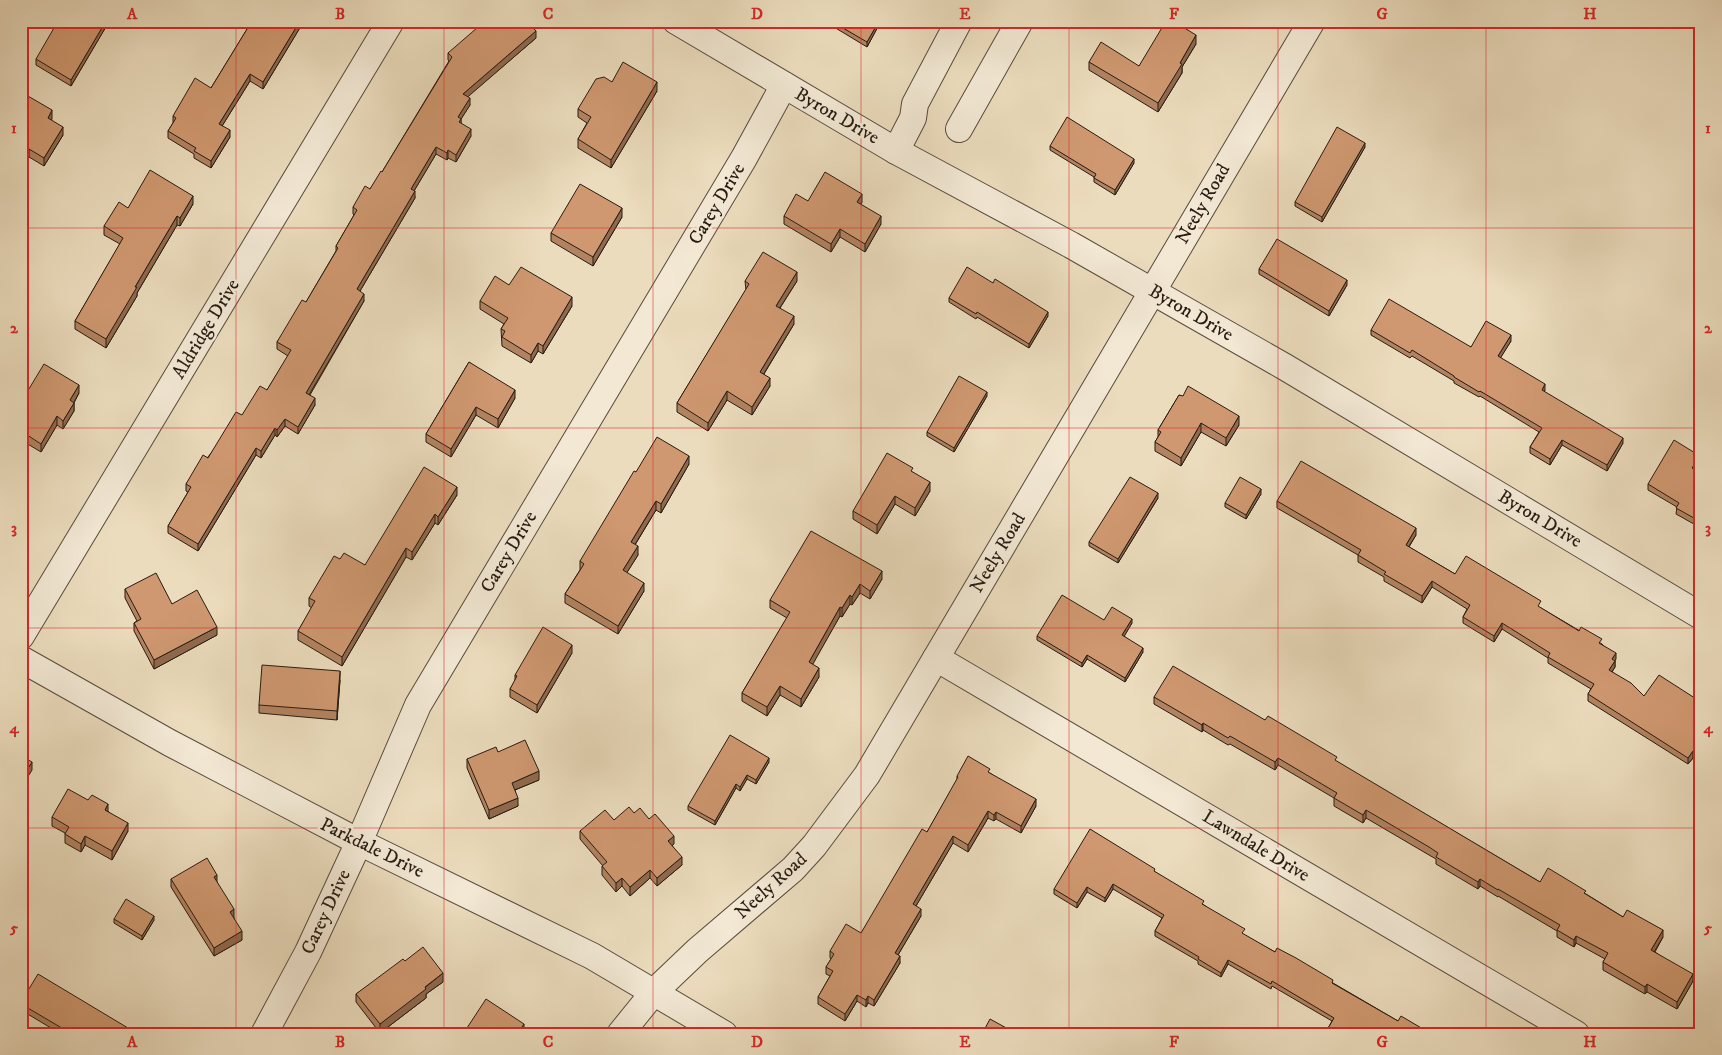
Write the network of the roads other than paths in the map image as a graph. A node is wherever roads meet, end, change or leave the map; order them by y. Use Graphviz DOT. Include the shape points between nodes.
graph roads {
  1 [pos="391,21"];
  2 [pos="676,21"];
  3 [pos="959,21"];
  4 [pos="1020,21"];
  5 [pos="1312,21"];
  6 [pos="784,85"];
  7 [pos="959,129"];
  8 [pos="896,151"];
  9 [pos="1152,291"];
  10 [pos="1701,616"];
  11 [pos="21,636"];
  12 [pos="936,658"];
  13 [pos="21,659"];
  14 [pos="359,842"];
  15 [pos="654,992"];
  16 [pos="264,1034"];
  17 [pos="620,1034"];
  18 [pos="724,1034"];
  19 [pos="1576,1034"];
  1 -- 11 [label="street, Aldridge Drive"];
  2 -- 6 [label="street, Byron Drive"];
  3 -- 8 [label="street" via="915,104 913,118"];
  4 -- 7 [label="street"];
  5 -- 9 [label="street, Neely Road"];
  6 -- 8 [label="street, Byron Drive"];
  6 -- 14 [label="street, Carey Drive" via="744,158 418,705"];
  8 -- 9 [label="street, Byron Drive"];
  9 -- 10 [label="street, Byron Drive"];
  9 -- 12 [label="street, Neely Road"];
  12 -- 15 [label="street, Neely Road" via="867,775 814,846 794,869"];
  12 -- 19 [label="street, Lawndale Drive"];
  13 -- 14 [label="street, Parkdale Drive" via="170,743"];
  14 -- 15 [label="street, Parkdale Drive" via="559,939"];
  14 -- 16 [label="street, Carey Drive" via="308,952"];
  15 -- 17 [label="street, Neely Road"];
  15 -- 18 [label="street, Parkdale Drive"];
}
